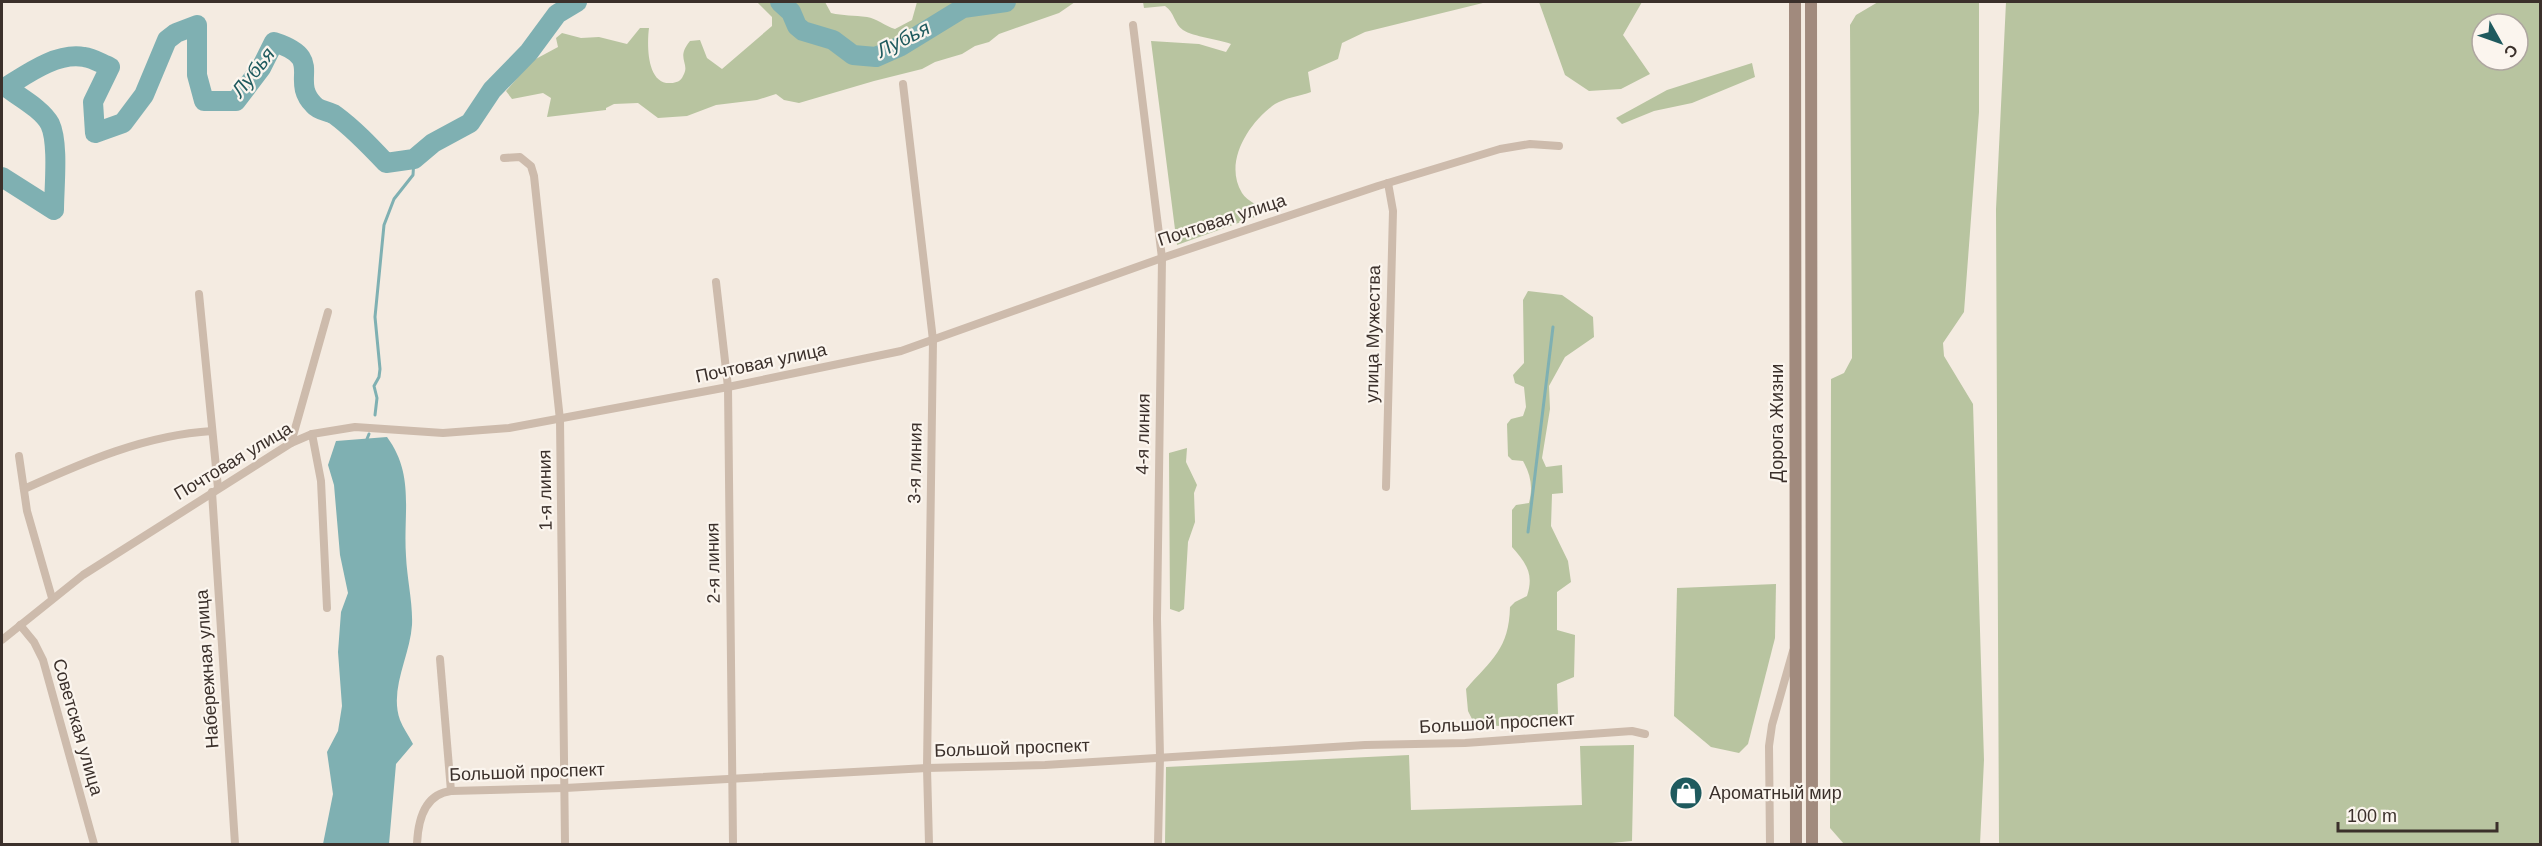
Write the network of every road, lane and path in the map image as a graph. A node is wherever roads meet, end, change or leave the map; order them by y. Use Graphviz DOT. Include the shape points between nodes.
graph roads {
  1 [pos="1795,2"];
  2 [pos="1811,2"];
  3 [pos="1133,25"];
  4 [pos="903,84"];
  5 [pos="1559,146"];
  6 [pos="504,158"];
  7 [pos="1388,183"];
  8 [pos="1162,258"];
  9 [pos="716,282"];
  10 [pos="199,294"];
  11 [pos="328,312"];
  12 [pos="933,340"];
  13 [pos="728,387"];
  14 [pos="560,420"];
  15 [pos="212,431"];
  16 [pos="312,434"];
  17 [pos="291,443"];
  18 [pos="19,456"];
  19 [pos="1386,487"];
  20 [pos="24,489"];
  21 [pos="215,490"];
  22 [pos="52,598"];
  23 [pos="327,609"];
  24 [pos="20,625"];
  25 [pos="2,640"];
  26 [pos="1795,642"];
  27 [pos="440,659"];
  28 [pos="1645,734"];
  29 [pos="1160,757"];
  30 [pos="927,768"];
  31 [pos="731,780"];
  32 [pos="565,788"];
  33 [pos="451,791"];
  34 [pos="94,844"];
  35 [pos="235,844"];
  36 [pos="417,844"];
  37 [pos="565,844"];
  38 [pos="733,844"];
  39 [pos="929,844"];
  40 [pos="1158,844"];
  41 [pos="1770,844"];
  42 [pos="1796,844"];
  43 [pos="1812,844"];
  1 -- 26 [label="main road, Дорога Жизни"];
  2 -- 43 [label="main road, Дорога Жизни"];
  3 -- 8 [label="street, 4-я линия"];
  4 -- 12 [label="street, 3-я линия"];
  5 -- 7 [label="street, Почтовая улица" via="1530,144 1500,149"];
  6 -- 14 [label="street, 1-я линия" via="520,157 531,166 534,176"];
  7 -- 8 [label="street, Почтовая улица"];
  7 -- 19 [label="street, улица Мужества" via="1393,211"];
  8 -- 12 [label="street, Почтовая улица"];
  8 -- 29 [label="street, 4-я линия" via="1157,619"];
  9 -- 13 [label="street, 2-я линия"];
  10 -- 15 [label="street, Набережная улица"];
  11 -- 17 [label="street"];
  12 -- 13 [label="street, Почтовая улица" via="901,351"];
  12 -- 30 [label="street, 3-я линия"];
  13 -- 14 [label="street, Почтовая улица"];
  13 -- 31 [label="street, 2-я линия"];
  14 -- 16 [label="street, Почтовая улица" via="476,432 355,427"];
  14 -- 32 [label="street, 1-я линия"];
  15 -- 20 [label="street" via="151,440 70,468"];
  15 -- 21 [label="street, Набережная улица"];
  16 -- 17 [label="street, Почтовая улица"];
  16 -- 23 [label="street" via="321,481"];
  17 -- 21 [label="street, Почтовая улица"];
  18 -- 20 [label="street"];
  20 -- 22 [label="street"];
  21 -- 22 [label="street, Почтовая улица"];
  21 -- 35 [label="street, Набережная улица"];
  22 -- 24 [label="street, Почтовая улица"];
  24 -- 25 [label="street, Почтовая улица"];
  24 -- 34 [label="street, Советская улица" via="43,660"];
  26 -- 41 [label="street" via="1769,746"];
  26 -- 42 [label="main road, Дорога Жизни"];
  27 -- 33 [label="street"];
  28 -- 29 [label="street, Большой проспект" via="1632,731"];
  29 -- 30 [label="street, Большой проспект"];
  29 -- 40 [label="street, 4-я линия"];
  30 -- 31 [label="street, Большой проспект"];
  30 -- 39 [label="street, 3-я линия"];
  31 -- 32 [label="street, Большой проспект"];
  31 -- 38 [label="street, 2-я линия"];
  32 -- 33 [label="street, Большой проспект"];
  32 -- 37 [label="street, 1-я линия"];
  33 -- 36 [label="street, Большой проспект" via="440,792 427,803"];
}
